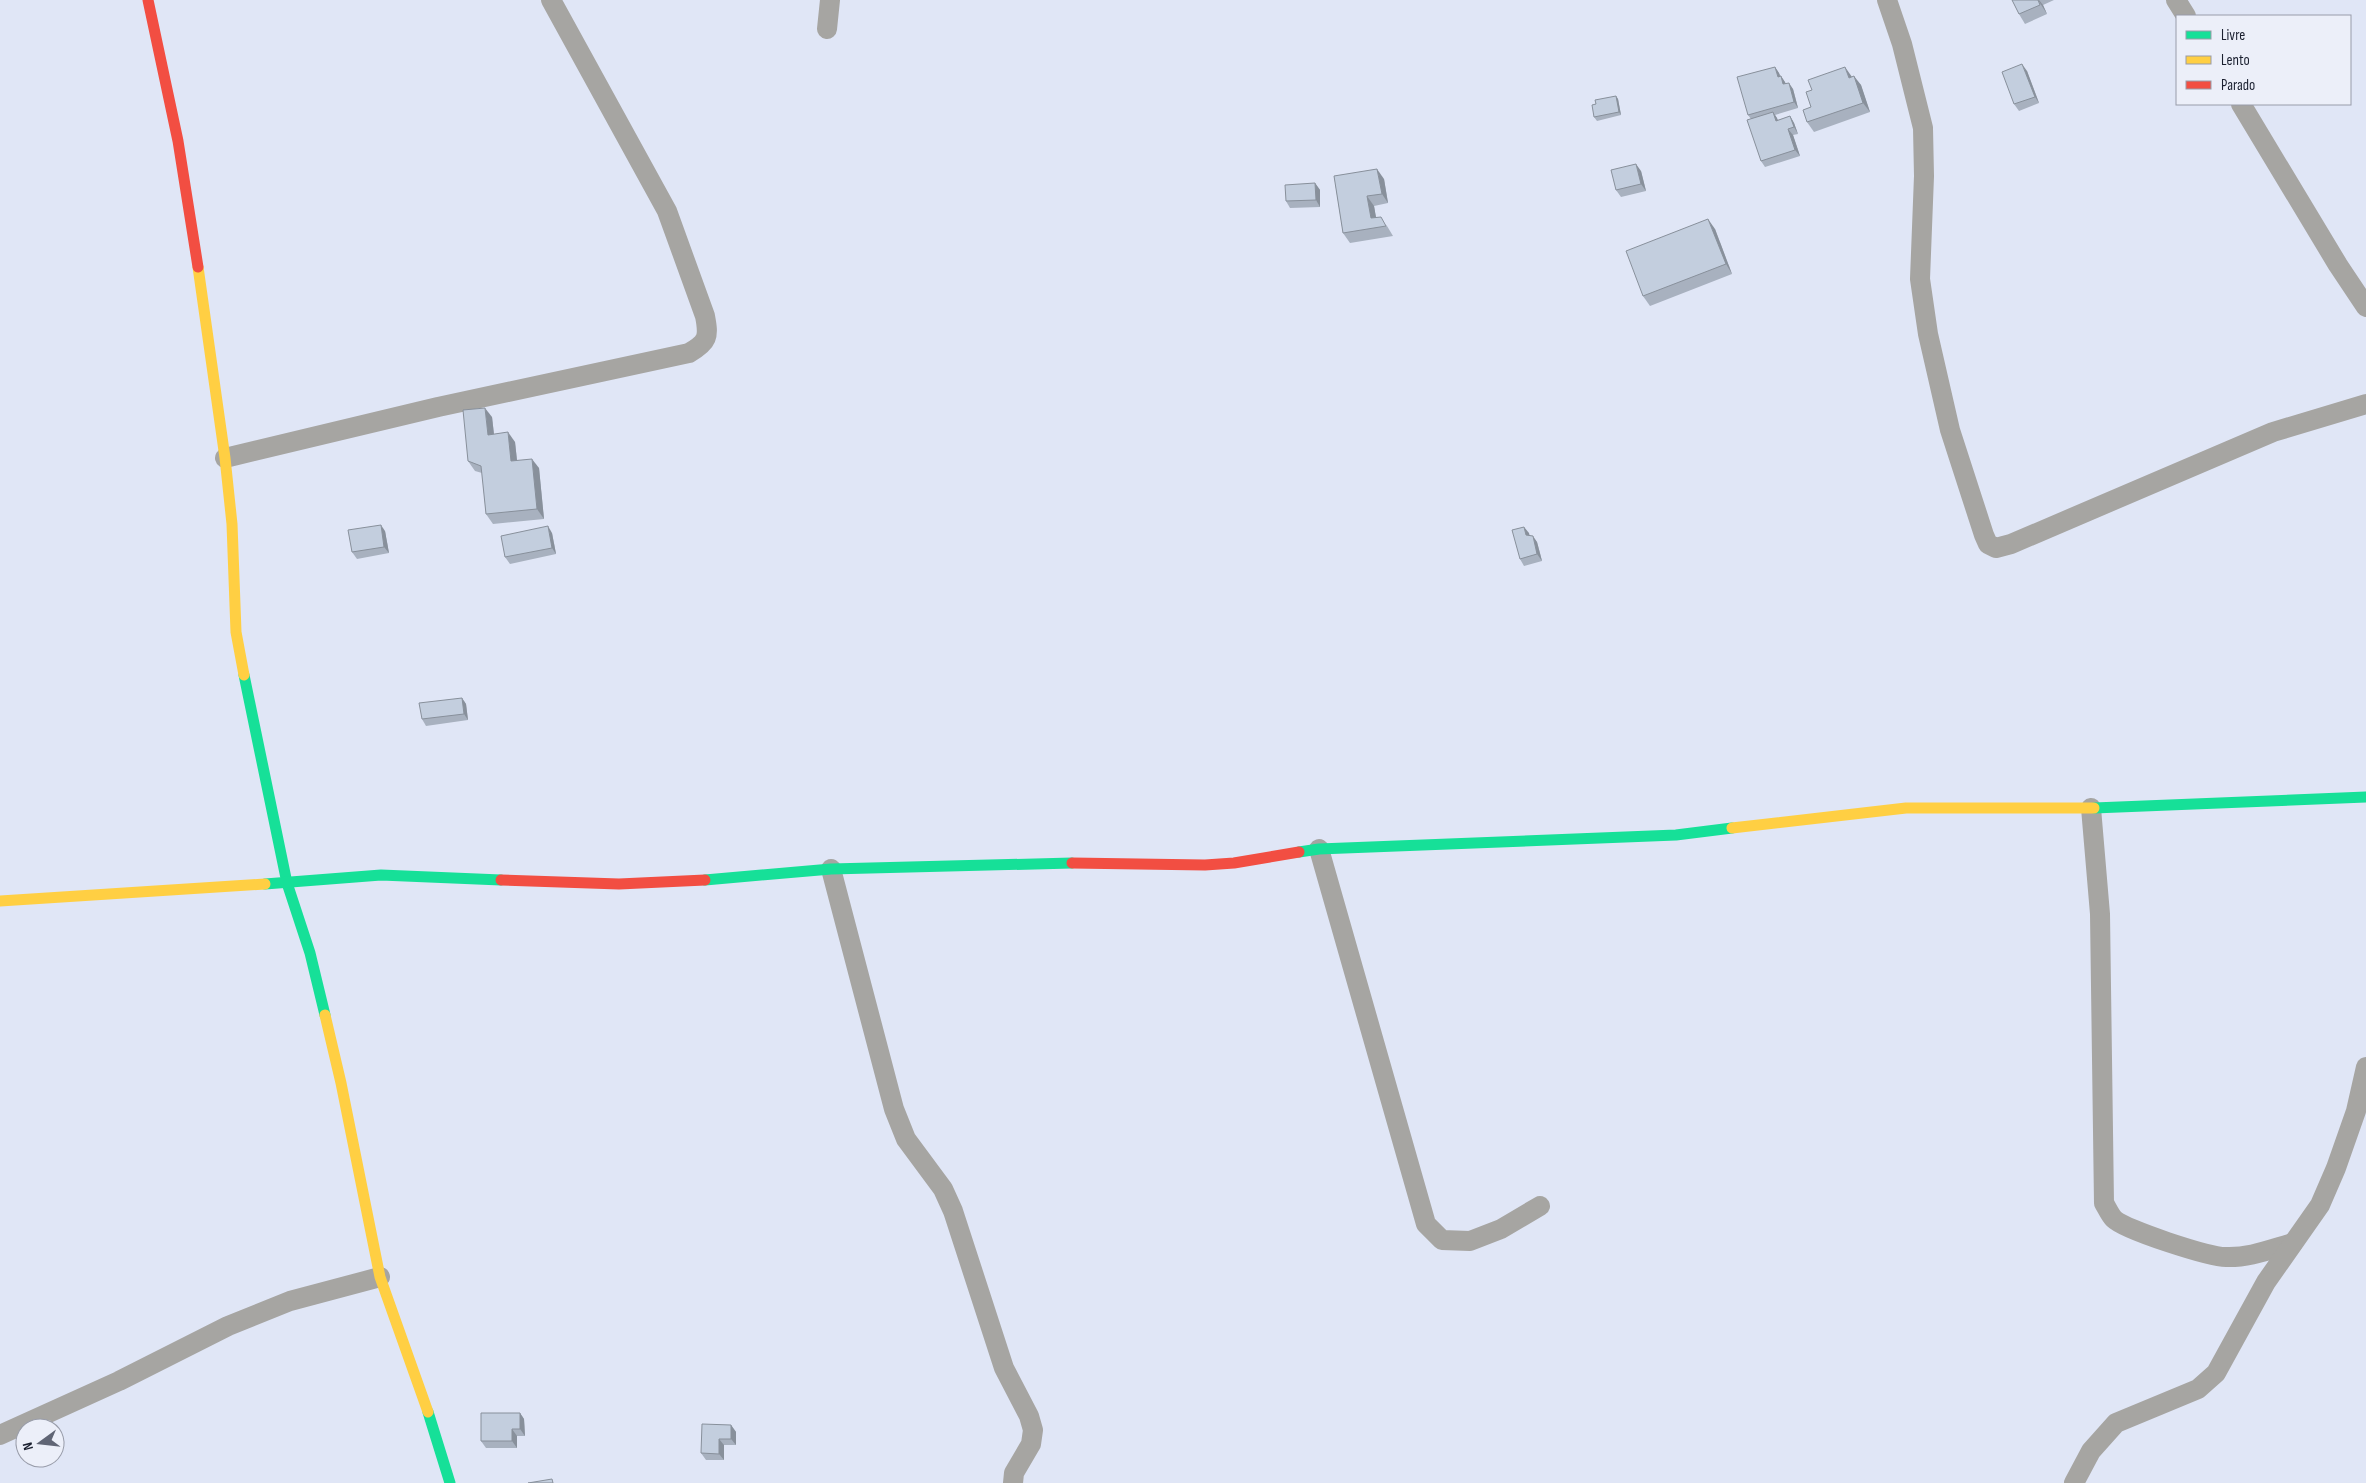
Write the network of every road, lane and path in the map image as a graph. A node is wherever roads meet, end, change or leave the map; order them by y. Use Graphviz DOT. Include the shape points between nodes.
graph roads {
  1 [pos="148,0"];
  2 [pos="551,0"];
  3 [pos="830,0"];
  4 [pos="1887,0"];
  5 [pos="2176,0"];
  6 [pos="2185,15"];
  7 [pos="827,30"];
  8 [pos="2242,105"];
  9 [pos="2366,307"];
  10 [pos="2366,404"];
  11 [pos="225,458"];
  12 [pos="2366,797"];
  13 [pos="2091,808"];
  14 [pos="1319,849"];
  15 [pos="831,870"];
  16 [pos="287,883"];
  17 [pos="0,900"];
  18 [pos="2366,1067"];
  19 [pos="1540,1206"];
  20 [pos="2293,1243"];
  21 [pos="380,1277"];
  22 [pos="0,1435"];
  23 [pos="450,1483"];
  24 [pos="1013,1483"];
  25 [pos="2074,1483"];
  1 -- 11 [label="street" via="190,207"];
  2 -- 11 [label="street" via="667,211 705,316 708,334 702,345 689,352"];
  3 -- 7 [label="street"];
  4 -- 10 [label="street" via="1902,44 1923,128 1920,279 1928,334 1950,430 1988,544 1996,548 2011,544 2273,432"];
  5 -- 6 [label="street"];
  8 -- 9 [label="street"];
  11 -- 16 [label="street" via="232,524 236,632"];
  12 -- 13 [label="street"];
  13 -- 14 [label="street" via="1906,808 1676,835"];
  13 -- 20 [label="street" via="2100,914 2104,1203 2114,1219 2130,1229 2225,1257 2253,1254"];
  14 -- 15 [label="street" via="1205,865 1069,863"];
  14 -- 19 [label="street" via="1426,1224 1442,1240 1470,1241 1501,1229"];
  15 -- 16 [label="street" via="619,884 381,875"];
  15 -- 24 [label="street" via="894,1109 906,1139 943,1189 953,1211 1004,1368 1029,1416 1033,1430 1031,1444 1014,1473"];
  16 -- 17 [label="street"];
  16 -- 21 [label="street" via="310,953 341,1083"];
  18 -- 20 [label="street" via="2356,1110 2336,1168 2320,1205"];
  20 -- 25 [label="street" via="2266,1282 2216,1373 2198,1389 2116,1423 2091,1452"];
  21 -- 22 [label="street" via="290,1301 236,1322 119,1381"];
  21 -- 23 [label="street" via="429,1413"];
}
